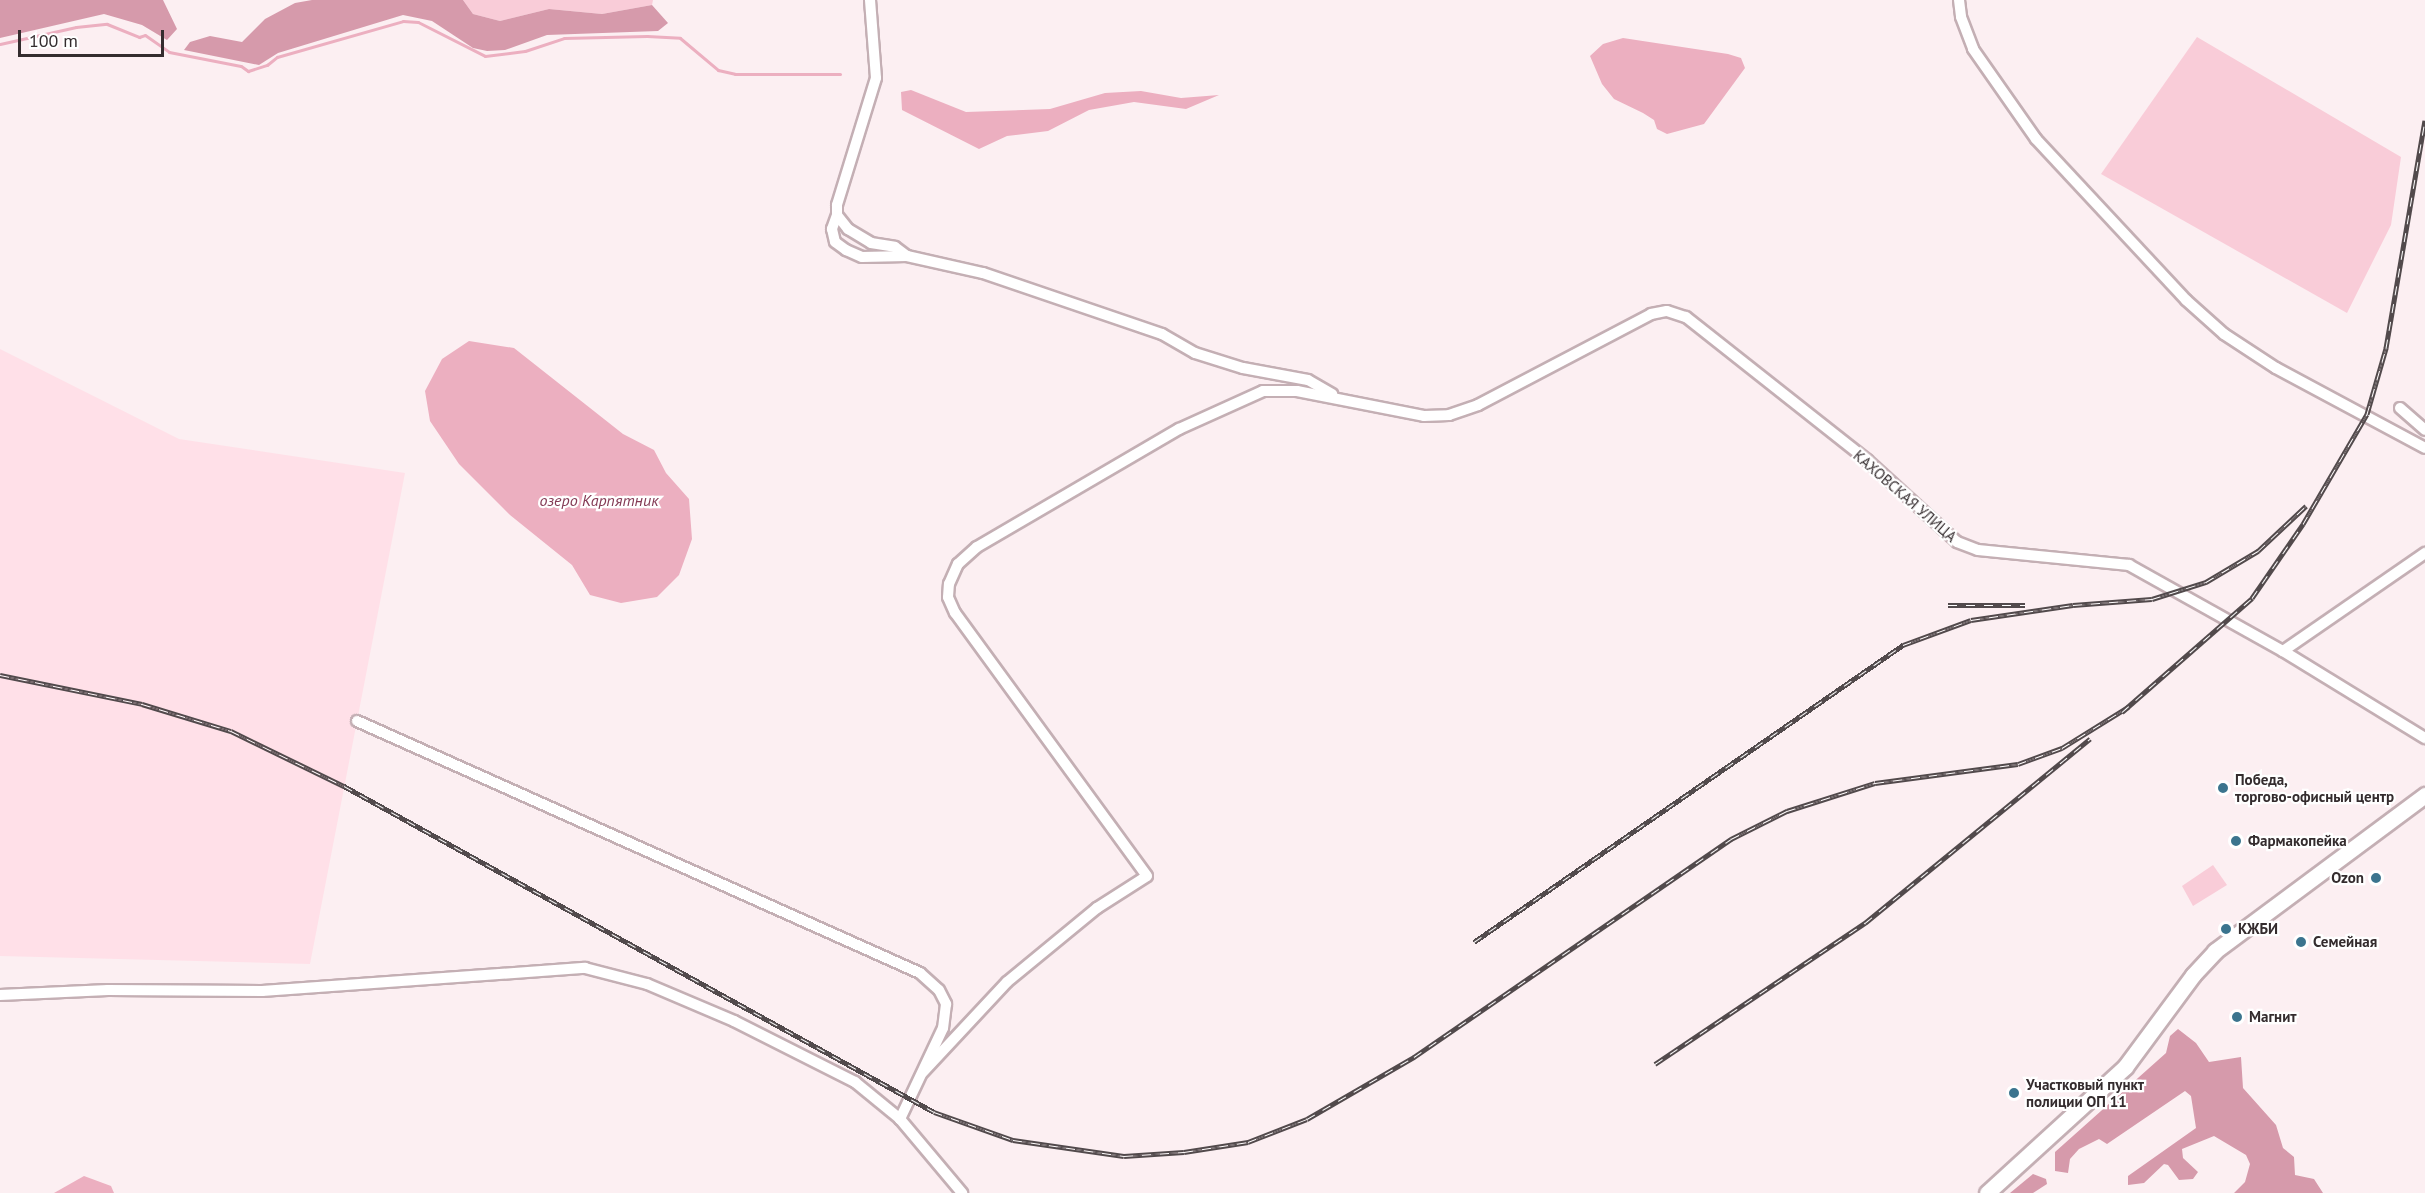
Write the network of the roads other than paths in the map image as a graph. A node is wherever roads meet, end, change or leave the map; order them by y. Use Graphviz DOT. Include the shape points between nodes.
graph roads {
  1 [pos="870,0"];
  2 [pos="1959,0"];
  3 [pos="837,216"];
  4 [pos="907,256"];
  5 [pos="1339,398"];
  6 [pos="2400,408"];
  7 [pos="2425,430"];
  8 [pos="2425,448"];
  9 [pos="2425,553"];
  10 [pos="2283,651"];
  11 [pos="357,721"];
  12 [pos="2425,738"];
  13 [pos="2425,795"];
  14 [pos="0,995"];
  15 [pos="923,1072"];
  16 [pos="900,1119"];
  17 [pos="962,1193"];
  18 [pos="1987,1193"];
  1 -- 3 [label="street" via="876,78"];
  2 -- 8 [label="street" via="1973,49 2036,139 2186,300 2224,334 2276,368"];
  3 -- 4 [label="street" via="848,229 871,243 895,246"];
  3 -- 4 [label="street" via="832,229 835,242 846,250 862,257"];
  4 -- 5 [label="street" via="983,273 1162,334 1195,353 1243,368 1308,380"];
  5 -- 10 [label="street, КАХОВСКАЯ УЛИЦА" via="1424,416 1449,415 1478,405 1652,314 1667,312 1686,317 1867,460 1957,542 1978,550 2129,565"];
  5 -- 15 [label="street, КАХОВСКАЯ УЛИЦА" via="1297,391 1263,391 1231,402 977,547 958,564 948,597 955,613 1147,876 1097,909 1007,982"];
  6 -- 7 [label="street"];
  9 -- 10 [label="street"];
  10 -- 12 [label="street, КАХОВСКАЯ УЛИЦА"];
  11 -- 15 [label="street" via="920,973 939,990 946,1004 943,1028"];
  13 -- 18 [label="main road" via="2216,951 2125,1067"];
  14 -- 16 [label="street" via="108,990 262,991 585,968 647,984 734,1021 855,1082"];
  15 -- 16 [label="street"];
  16 -- 17 [label="street"];
}
